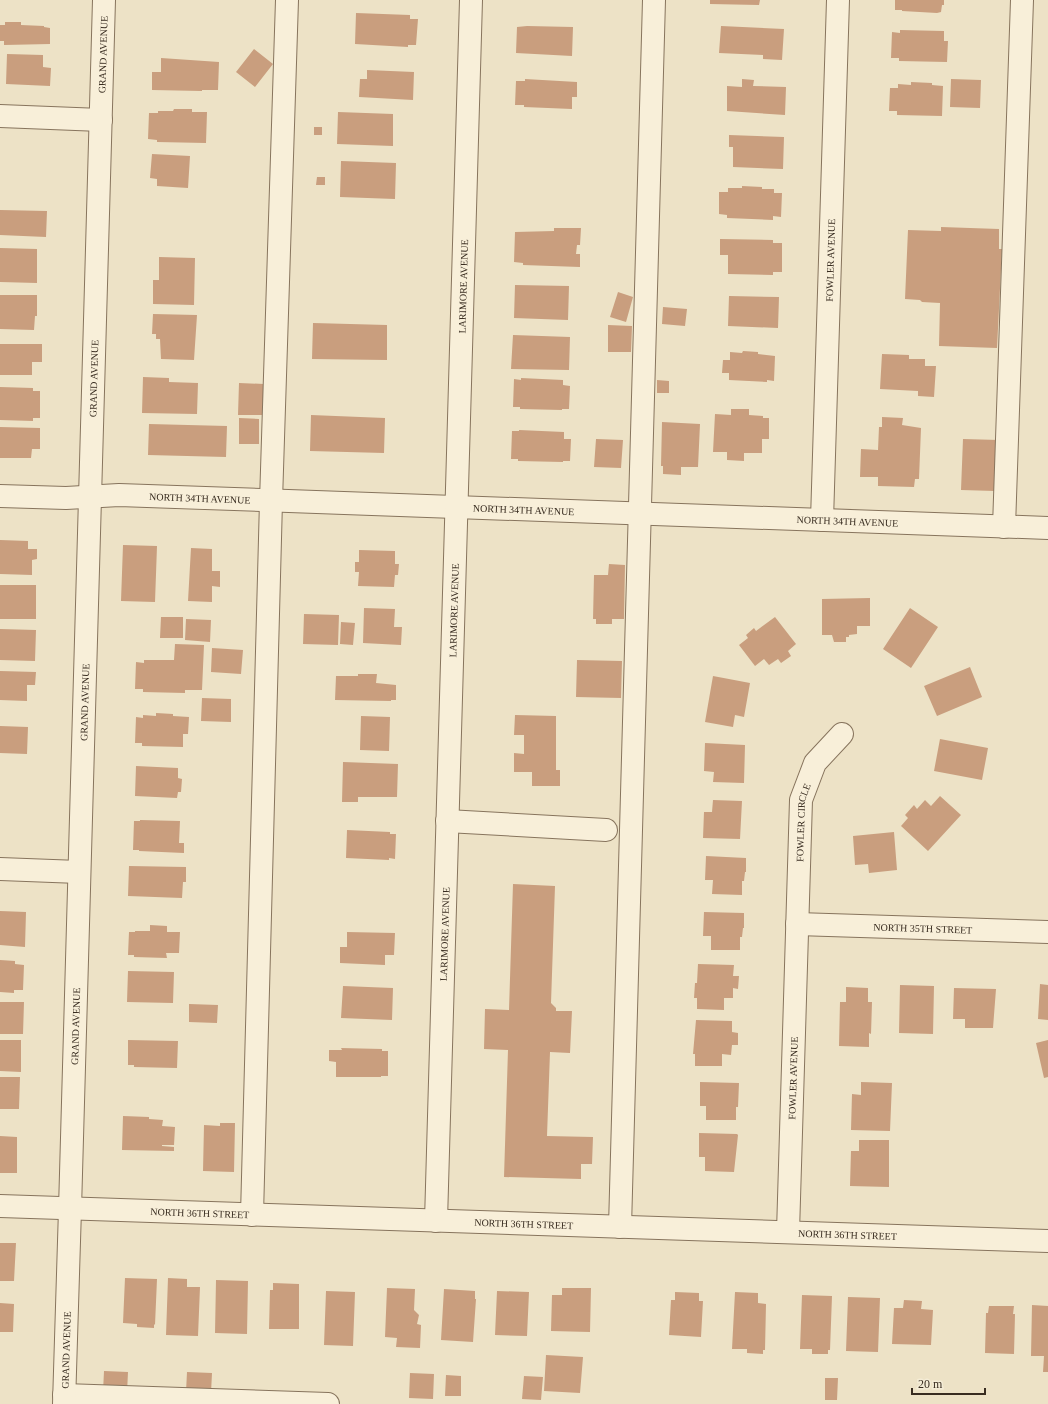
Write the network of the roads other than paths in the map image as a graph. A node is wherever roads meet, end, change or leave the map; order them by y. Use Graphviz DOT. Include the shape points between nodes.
graph roads {
  1 [pos="104,0"];
  2 [pos="286,0"];
  3 [pos="471,0"];
  4 [pos="654,0"];
  5 [pos="838,0"];
  6 [pos="1022,0"];
  7 [pos="0,116"];
  8 [pos="101,120"];
  9 [pos="0,496"];
  10 [pos="90,497"];
  11 [pos="271,501"];
  12 [pos="456,507"];
  13 [pos="640,514"];
  14 [pos="822,520"];
  15 [pos="1004,527"];
  16 [pos="1048,528"];
  17 [pos="842,734"];
  18 [pos="448,821"];
  19 [pos="606,830"];
  20 [pos="0,869"];
  21 [pos="79,872"];
  22 [pos="797,924"];
  23 [pos="1048,932"];
  24 [pos="0,1206"];
  25 [pos="70,1209"];
  26 [pos="252,1215"];
  27 [pos="436,1221"];
  28 [pos="620,1227"];
  29 [pos="788,1232"];
  30 [pos="1048,1241"];
  31 [pos="64,1399"];
  32 [pos="328,1404"];
  1 -- 8 [label="street, GRAND AVENUE"];
  2 -- 11 [label="street"];
  3 -- 12 [label="street, LARIMORE AVENUE"];
  4 -- 13 [label="street"];
  5 -- 14 [label="street, FOWLER AVENUE"];
  6 -- 15 [label="street"];
  7 -- 8 [label="street"];
  8 -- 10 [label="street, GRAND AVENUE"];
  9 -- 10 [label="street, NORTH 34TH AVENUE"];
  10 -- 11 [label="street, NORTH 34TH AVENUE" via="119,495"];
  10 -- 21 [label="street, GRAND AVENUE"];
  11 -- 12 [label="street, NORTH 34TH AVENUE"];
  11 -- 26 [label="street"];
  12 -- 13 [label="street, NORTH 34TH AVENUE"];
  12 -- 18 [label="street, LARIMORE AVENUE"];
  13 -- 14 [label="street, NORTH 34TH AVENUE"];
  13 -- 28 [label="street"];
  14 -- 15 [label="street, NORTH 34TH AVENUE"];
  15 -- 16 [label="street, NORTH 34TH AVENUE"];
  17 -- 22 [label="street, FOWLER CIRCLE" via="815,763 801,800"];
  18 -- 19 [label="street"];
  18 -- 27 [label="street, LARIMORE AVENUE"];
  20 -- 21 [label="street"];
  21 -- 25 [label="street, GRAND AVENUE"];
  22 -- 23 [label="street, NORTH 35TH STREET"];
  22 -- 29 [label="street, FOWLER AVENUE"];
  24 -- 25 [label="street, NORTH 36TH STREET"];
  25 -- 26 [label="street, NORTH 36TH STREET"];
  25 -- 31 [label="street, GRAND AVENUE"];
  26 -- 27 [label="street, NORTH 36TH STREET"];
  27 -- 28 [label="street, NORTH 36TH STREET"];
  28 -- 29 [label="street, NORTH 36TH STREET"];
  29 -- 30 [label="street, NORTH 36TH STREET"];
  31 -- 32 [label="street"];
}
